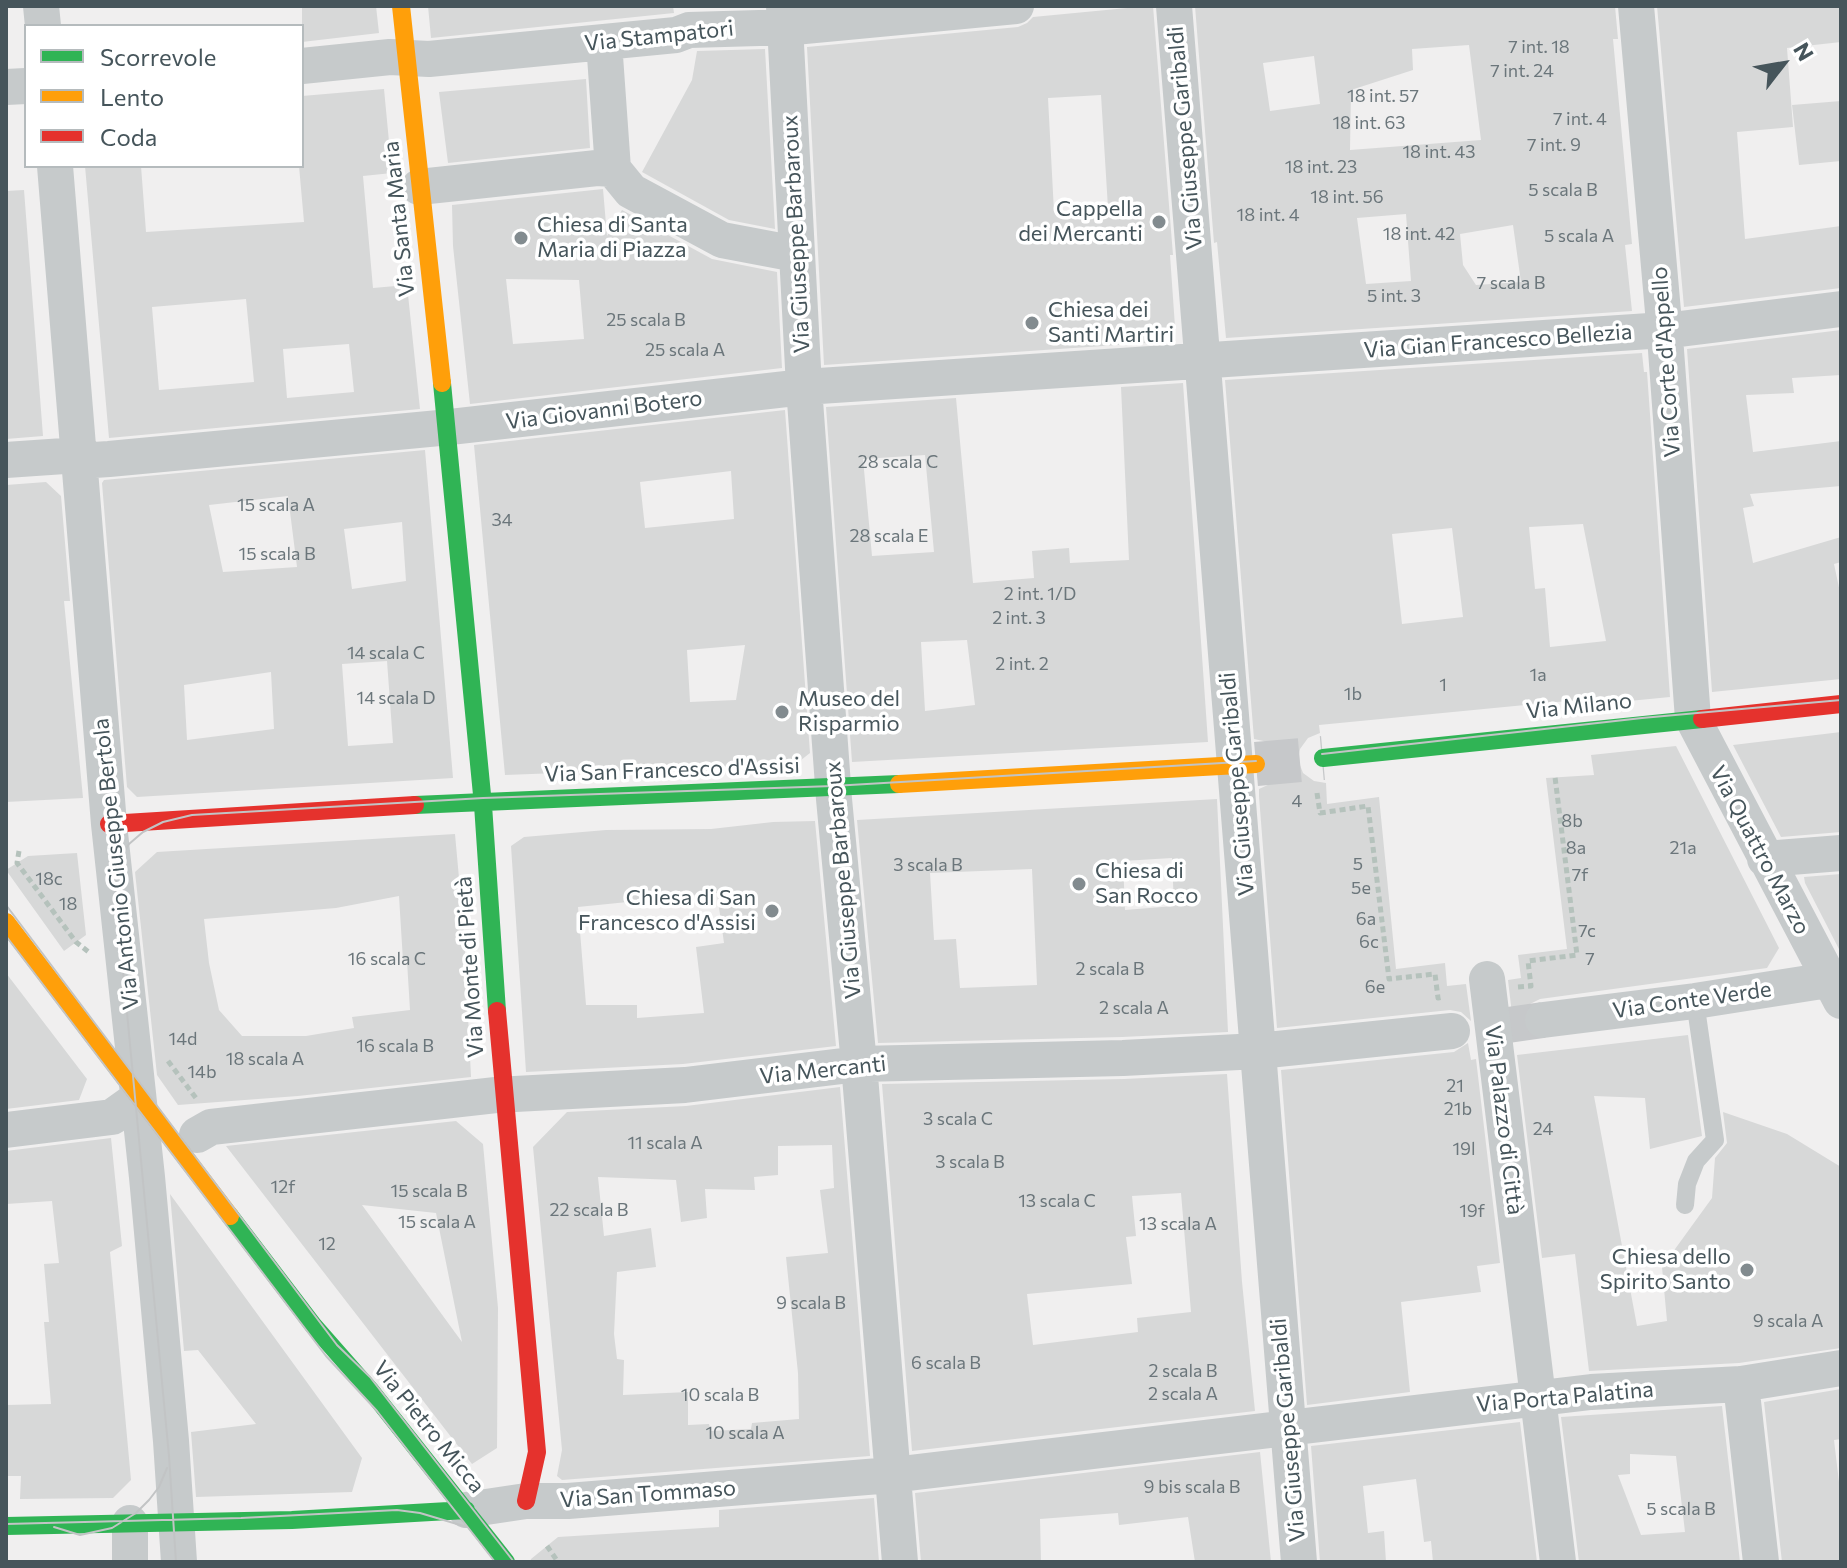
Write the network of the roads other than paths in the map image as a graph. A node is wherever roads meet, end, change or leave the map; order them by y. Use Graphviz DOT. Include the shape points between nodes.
graph roads {
  1 [pos="401,6"];
  2 [pos="1016,6"];
  3 [pos="1174,6"];
  4 [pos="1636,6"];
  5 [pos="785,16"];
  6 [pos="604,42"];
  7 [pos="408,59"];
  8 [pos="304,66"];
  9 [pos="55,168"];
  10 [pos="613,169"];
  11 [pos="419,187"];
  12 [pos="796,254"];
  13 [pos="1841,309"];
  14 [pos="1664,330"];
  15 [pos="1202,361"];
  16 [pos="804,387"];
  17 [pos="445,428"];
  18 [pos="79,455"];
  19 [pos="6,460"];
  20 [pos="1841,704"];
  21 [pos="1693,719"];
  22 [pos="1323,758"];
  23 [pos="1246,766"];
  24 [pos="834,788"];
  25 [pos="483,801"];
  26 [pos="109,824"];
  27 [pos="1841,853"];
  28 [pos="1765,859"];
  29 [pos="6,922"];
  30 [pos="1487,979"];
  31 [pos="1837,986"];
  32 [pos="1695,1001"];
  33 [pos="1486,1021"];
  34 [pos="1258,1051"];
  35 [pos="859,1064"];
  36 [pos="138,1094"];
  37 [pos="503,1095"];
  38 [pos="6,1130"];
  39 [pos="202,1130"];
  40 [pos="1685,1205"];
  41 [pos="296,1274"];
  42 [pos="313,1325"];
  43 [pos="1841,1368"];
  44 [pos="1741,1384"];
  45 [pos="1538,1398"];
  46 [pos="1288,1428"];
  47 [pos="892,1475"];
  48 [pos="526,1501"];
  49 [pos="466,1510"];
  50 [pos="176,1522"];
  51 [pos="130,1523"];
  52 [pos="6,1526"];
  53 [pos="130,1562"];
  54 [pos="179,1562"];
  55 [pos="506,1562"];
  56 [pos="900,1562"];
  57 [pos="1299,1562"];
  58 [pos="1558,1562"];
  59 [pos="1761,1562"];
  1 -- 7 [label="street, Via Santa Maria"];
  2 -- 5 [label="street, Via Stampatori"];
  3 -- 15 [label="street, Via Giuseppe Garibaldi"];
  4 -- 14 [label="street, Via Corte d'Appello"];
  5 -- 6 [label="street, Via Stampatori"];
  5 -- 12 [label="street, Via Giuseppe Barbaroux"];
  6 -- 7 [label="street, Via Stampatori"];
  6 -- 10 [label="street"];
  7 -- 8 [label="street, Via Stampatori"];
  7 -- 11 [label="street, Via Santa Maria"];
  9 -- 18 [label="street, Via Antonio Giuseppe Bertola"];
  10 -- 11 [label="street"];
  10 -- 12 [label="street" via="631,191 722,240"];
  11 -- 17 [label="street, Via Santa Maria"];
  12 -- 16 [label="street, Via Giuseppe Barbaroux"];
  13 -- 14 [label="street, Via Gian Francesco Bellezia"];
  14 -- 15 [label="street, Via Gian Francesco Bellezia"];
  14 -- 21 [label="street, Via Corte d'Appello"];
  15 -- 16 [label="street, Via Giovanni Botero"];
  15 -- 23 [label="street, Via Giuseppe Garibaldi"];
  16 -- 17 [label="street, Via Giovanni Botero"];
  16 -- 24 [label="street, Via Giuseppe Barbaroux"];
  17 -- 18 [label="street, Via Giovanni Botero" via="109,459"];
  17 -- 25 [label="street, Via Monte di Pietà"];
  18 -- 19 [label="street, Via Giovanni Botero"];
  18 -- 26 [label="street, Via Antonio Giuseppe Bertola"];
  20 -- 21 [label="street, Via Milano"];
  21 -- 22 [label="street, Via Milano"];
  21 -- 28 [label="street, Via Quattro Marzo"];
  23 -- 24 [label="street, Via San Francesco d'Assisi"];
  23 -- 34 [label="street, Via Giuseppe Garibaldi"];
  24 -- 25 [label="street, Via San Francesco d'Assisi"];
  24 -- 35 [label="street, Via Giuseppe Barbaroux"];
  25 -- 26 [label="street, Via San Francesco d'Assisi"];
  25 -- 37 [label="street, Via Monte di Pietà"];
  26 -- 36 [label="street, Via Antonio Giuseppe Bertola"];
  27 -- 28 [label="street"];
  28 -- 31 [label="street, Via Quattro Marzo"];
  29 -- 36 [label="street, Via Pietro Micca"];
  30 -- 33 [label="street, Via Palazzo di Città"];
  31 -- 32 [label="street, Via Conte Verde"];
  32 -- 33 [label="street, Via Conte Verde"];
  32 -- 40 [label="lane" via="1715,1140 1696,1161"];
  33 -- 34 [label="street, Via Mercanti"];
  33 -- 45 [label="street, Via Palazzo di Città"];
  34 -- 35 [label="street, Via Mercanti"];
  34 -- 46 [label="street, Via Giuseppe Garibaldi"];
  35 -- 37 [label="street, Via Mercanti" via="685,1085"];
  35 -- 47 [label="street, Via Giuseppe Barbaroux"];
  36 -- 38 [label="street" via="112,1117"];
  36 -- 39 [label="street, Via Pietro Micca"];
  36 -- 42 [label="street, Via Pietro Micca"];
  36 -- 50 [label="street, Via Antonio Giuseppe Bertola"];
  37 -- 39 [label="street, Via Mercanti"];
  37 -- 48 [label="street, Via Monte di Pietà" via="537,1452"];
  41 -- 42 [label="street, Via Pietro Micca"];
  42 -- 49 [label="street, Via Pietro Micca"];
  43 -- 44 [label="street, Via Porta Palatina"];
  44 -- 45 [label="street, Via Porta Palatina"];
  44 -- 59 [label="street"];
  45 -- 46 [label="street, Via Porta Palatina"];
  45 -- 58 [label="street"];
  46 -- 47 [label="street, Via San Tommaso"];
  46 -- 57 [label="street, Via Giuseppe Garibaldi"];
  47 -- 48 [label="street, Via San Tommaso"];
  47 -- 56 [label="street, Via Giuseppe Barbaroux"];
  48 -- 49 [label="street, Via San Tommaso"];
  49 -- 50 [label="street, Via San Tommaso"];
  49 -- 55 [label="street, Via Pietro Micca"];
  50 -- 51 [label="street, Via San Tommaso"];
  50 -- 54 [label="street, Via Antonio Giuseppe Bertola"];
  51 -- 52 [label="street, Via San Tommaso"];
  51 -- 53 [label="street"];
}
